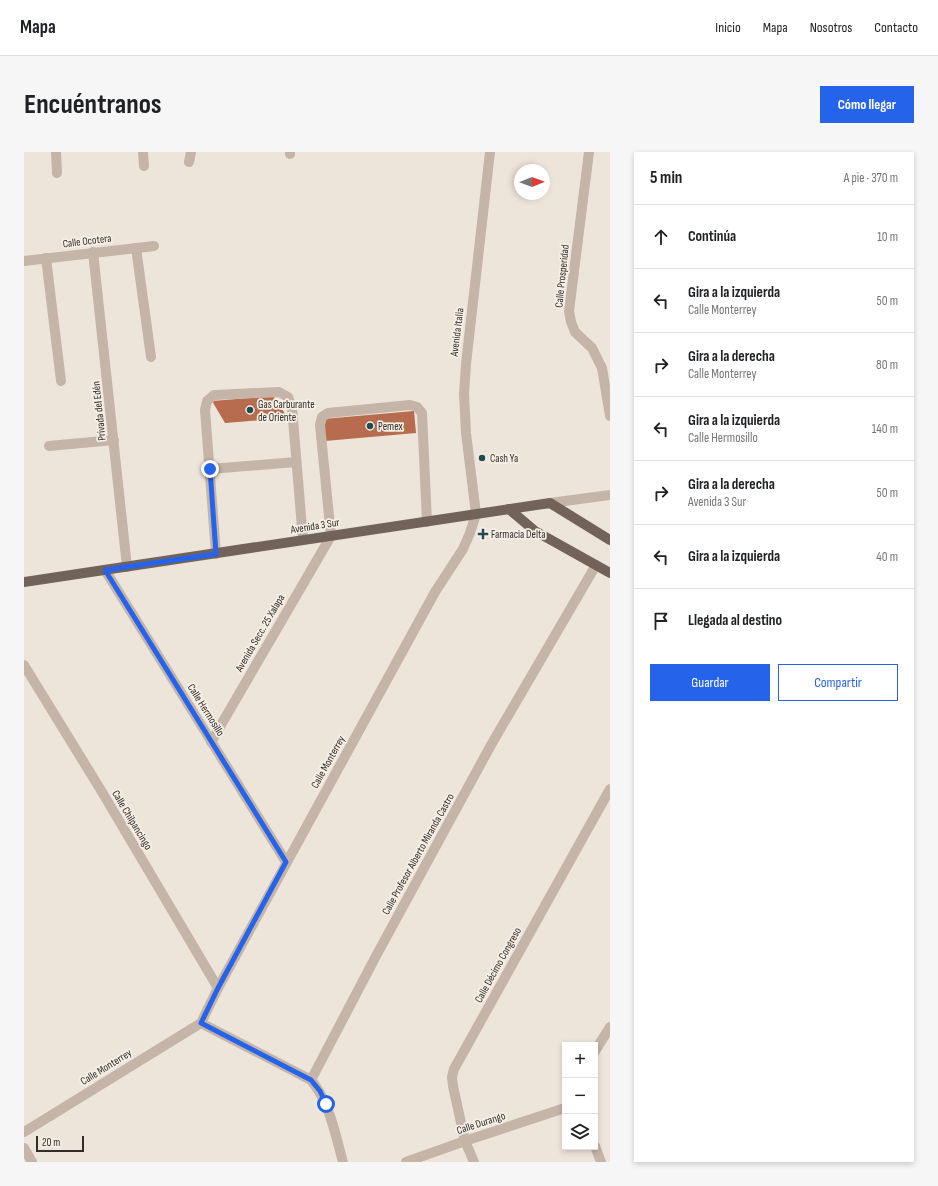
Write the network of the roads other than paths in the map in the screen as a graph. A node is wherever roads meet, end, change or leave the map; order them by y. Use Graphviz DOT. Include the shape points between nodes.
graph roads {
  1 [pos="56,152"];
  2 [pos="143,152"];
  3 [pos="490,152"];
  4 [pos="589,152"];
  5 [pos="144,166"];
  6 [pos="57,174"];
  7 [pos="154,246"];
  8 [pos="136,248"];
  9 [pos="93,252"];
  10 [pos="46,258"];
  11 [pos="24,261"];
  12 [pos="151,357"];
  13 [pos="61,382"];
  14 [pos="610,416"];
  15 [pos="114,440"];
  16 [pos="49,446"];
  17 [pos="296,462"];
  18 [pos="210,469"];
  19 [pos="610,495"];
  20 [pos="550,503"];
  21 [pos="509,510"];
  22 [pos="476,514"];
  23 [pos="427,522"];
  24 [pos="330,536"];
  25 [pos="303,540"];
  26 [pos="610,540"];
  27 [pos="216,554"];
  28 [pos="596,565"];
  29 [pos="127,567"];
  30 [pos="105,570"];
  31 [pos="610,573"];
  32 [pos="24,582"];
  33 [pos="24,665"];
  34 [pos="211,742"];
  35 [pos="610,789"];
  36 [pos="286,862"];
  37 [pos="218,988"];
  38 [pos="201,1023"];
  39 [pos="610,1027"];
  40 [pos="598,1046"];
  41 [pos="311,1080"];
  42 [pos="562,1109"];
  43 [pos="24,1132"];
  44 [pos="465,1140"];
  45 [pos="24,1148"];
  46 [pos="596,1150"];
  47 [pos="32,1162"];
  48 [pos="343,1162"];
  49 [pos="406,1162"];
  50 [pos="474,1162"];
  51 [pos="601,1162"];
  1 -- 6 [label="street"];
  2 -- 5 [label="street"];
  3 -- 22 [label="street, Avenida Italia" via="464,394"];
  4 -- 14 [label="street, Calle Prosperidad" via="569,311 576,332 592,348 602,368"];
  7 -- 8 [label="street, Calle Ocotera"];
  8 -- 9 [label="street, Calle Ocotera"];
  8 -- 12 [label="street"];
  9 -- 10 [label="street, Calle Ocotera"];
  9 -- 15 [label="street, Privada del Edén"];
  10 -- 11 [label="street, Calle Ocotera"];
  10 -- 13 [label="street"];
  15 -- 16 [label="street"];
  15 -- 29 [label="street, Privada del Edén"];
  17 -- 18 [label="street"];
  17 -- 18 [label="street" via="292,407 288,397 279,392 214,395 207,401 205,410"];
  17 -- 25 [label="street"];
  18 -- 27 [label="street"];
  19 -- 20 [label="street, Avenida 3 Sur"];
  20 -- 21 [label="main road, Avenida 3 Sur"];
  20 -- 26 [label="main road"];
  21 -- 22 [label="main road, Avenida 3 Sur"];
  21 -- 28 [label="main road" via="535,531"];
  22 -- 23 [label="main road, Avenida 3 Sur"];
  22 -- 36 [label="street, Calle Monterrey" via="463,549 436,592"];
  23 -- 24 [label="main road, Avenida 3 Sur"];
  23 -- 24 [label="street" via="422,413 417,407 410,405 328,413 322,417 320,425"];
  24 -- 25 [label="main road, Avenida 3 Sur"];
  24 -- 34 [label="street, Avenida Secc. 25 Xalapa"];
  25 -- 27 [label="main road, Avenida 3 Sur"];
  27 -- 29 [label="main road, Avenida 3 Sur"];
  28 -- 31 [label="main road"];
  28 -- 41 [label="street, Calle Profesor Alberto Miranda Castro" via="491,745"];
  29 -- 30 [label="main road, Avenida 3 Sur"];
  30 -- 32 [label="main road, Avenida 3 Sur"];
  30 -- 34 [label="street, Calle Hermosillo"];
  33 -- 37 [label="street, Calle Chilpancingo"];
  34 -- 36 [label="street, Calle Hermosillo"];
  35 -- 44 [label="street, Calle Décimo Congreso" via="454,1069 453,1086"];
  36 -- 37 [label="street, Calle Monterrey"];
  37 -- 38 [label="street, Calle Monterrey"];
  38 -- 41 [label="street"];
  38 -- 43 [label="street, Calle Monterrey"];
  39 -- 40 [label="street"];
  41 -- 48 [label="street" via="326,1104"];
  42 -- 44 [label="street, Calle Durango"];
  44 -- 49 [label="street, Calle Durango"];
  44 -- 50 [label="street, Calle Décimo Congreso"];
  45 -- 47 [label="street"];
  46 -- 51 [label="street"];
}
